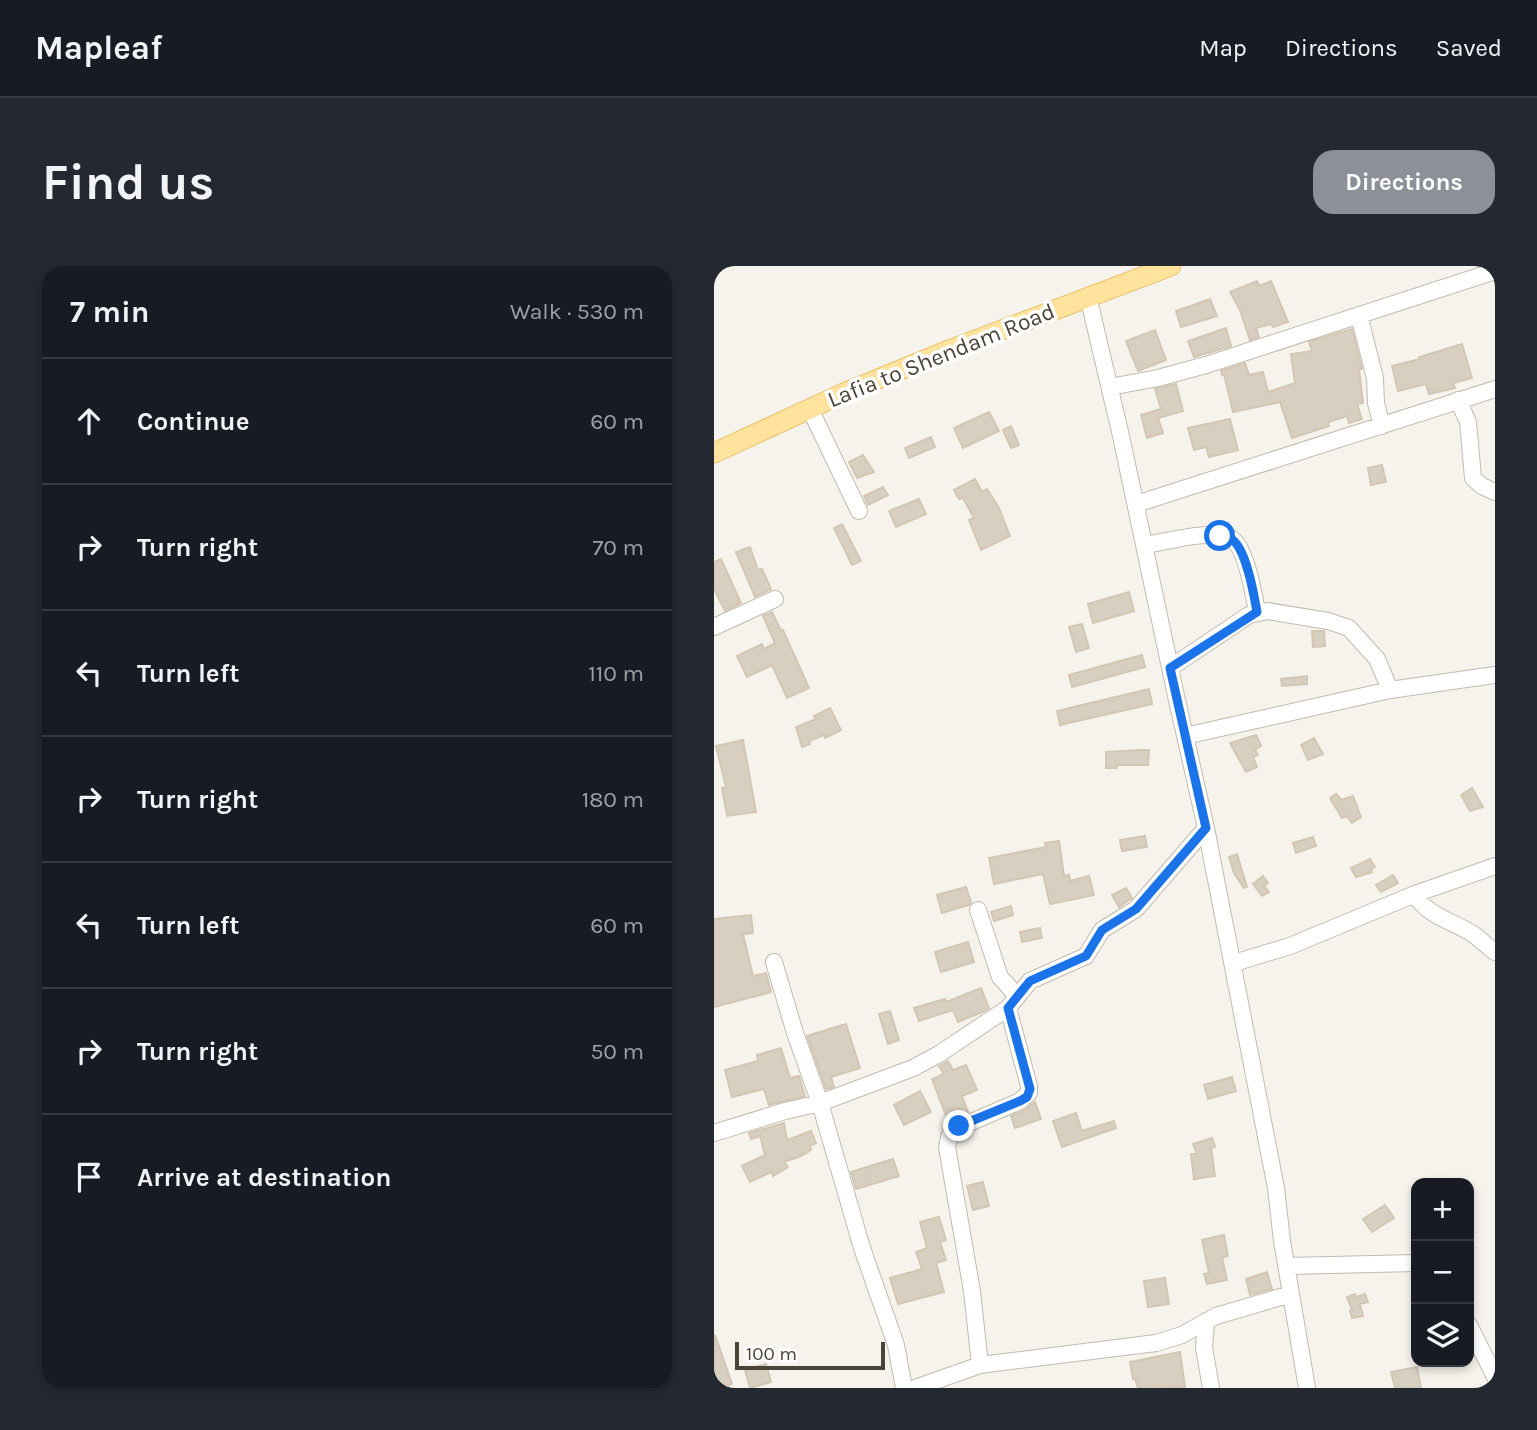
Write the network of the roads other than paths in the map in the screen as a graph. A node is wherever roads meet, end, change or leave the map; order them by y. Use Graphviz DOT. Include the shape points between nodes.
graph roads {
  1 [pos="1171,266"];
  2 [pos="1495,271"];
  3 [pos="1088,296"];
  4 [pos="1359,315"];
  5 [pos="1110,387"];
  6 [pos="1495,389"];
  7 [pos="1458,400"];
  8 [pos="810,409"];
  9 [pos="1381,426"];
  10 [pos="714,453"];
  11 [pos="1495,492"];
  12 [pos="1136,504"];
  13 [pos="859,511"];
  14 [pos="1144,545"];
  15 [pos="775,599"];
  16 [pos="1257,612"];
  17 [pos="714,626"];
  18 [pos="1170,668"];
  19 [pos="1495,675"];
  20 [pos="1390,690"];
  21 [pos="1185,736"];
  22 [pos="1206,828"];
  23 [pos="1495,866"];
  24 [pos="1415,894"];
  25 [pos="978,910"];
  26 [pos="1495,952"];
  27 [pos="774,962"];
  28 [pos="1234,963"];
  29 [pos="1012,1002"];
  30 [pos="820,1102"];
  31 [pos="714,1133"];
  32 [pos="1411,1263"];
  33 [pos="1287,1266"];
  34 [pos="1291,1294"];
  35 [pos="1206,1321"];
  36 [pos="1182,1335"];
  37 [pos="1474,1335"];
  38 [pos="1203,1348"];
  39 [pos="980,1365"];
  40 [pos="1495,1377"];
  41 [pos="904,1388"];
  42 [pos="915,1388"];
  43 [pos="1211,1388"];
  44 [pos="1307,1388"];
  1 -- 3 [label="main road, Lafia to Shendam Road"];
  2 -- 4 [label="street"];
  3 -- 5 [label="street"];
  3 -- 8 [label="main road, Lafia to Shendam Road"];
  4 -- 5 [label="street" via="1206,365"];
  4 -- 9 [label="street" via="1373,366"];
  5 -- 12 [label="street"];
  6 -- 7 [label="street"];
  7 -- 9 [label="street"];
  7 -- 11 [label="street" via="1468,422 1473,478"];
  8 -- 10 [label="main road, Lafia to Shendam Road"];
  8 -- 13 [label="street"];
  9 -- 12 [label="street"];
  12 -- 14 [label="street"];
  14 -- 16 [label="street" via="1197,536 1231,539 1238,545"];
  14 -- 18 [label="street"];
  15 -- 17 [label="street"];
  16 -- 18 [label="street"];
  16 -- 20 [label="street" via="1349,628 1377,659"];
  18 -- 21 [label="street"];
  19 -- 20 [label="street"];
  20 -- 21 [label="street"];
  21 -- 22 [label="street"];
  22 -- 28 [label="street"];
  22 -- 29 [label="street" via="1136,909 1102,930 1086,956 1030,981"];
  23 -- 24 [label="street"];
  24 -- 26 [label="street" via="1428,910"];
  24 -- 28 [label="street" via="1290,946"];
  25 -- 29 [label="street"];
  27 -- 30 [label="street"];
  28 -- 33 [label="street"];
  29 -- 30 [label="street" via="914,1068"];
  29 -- 39 [label="street" via="1029,1093 953,1129 947,1147"];
  30 -- 31 [label="street"];
  30 -- 41 [label="street" via="896,1345"];
  32 -- 33 [label="street"];
  33 -- 34 [label="street"];
  34 -- 35 [label="street"];
  34 -- 44 [label="street"];
  35 -- 36 [label="street"];
  35 -- 38 [label="street"];
  36 -- 38 [label="street"];
  36 -- 39 [label="street" via="1137,1347"];
  37 -- 40 [label="street"];
  38 -- 43 [label="street"];
  39 -- 42 [label="street"];
}
